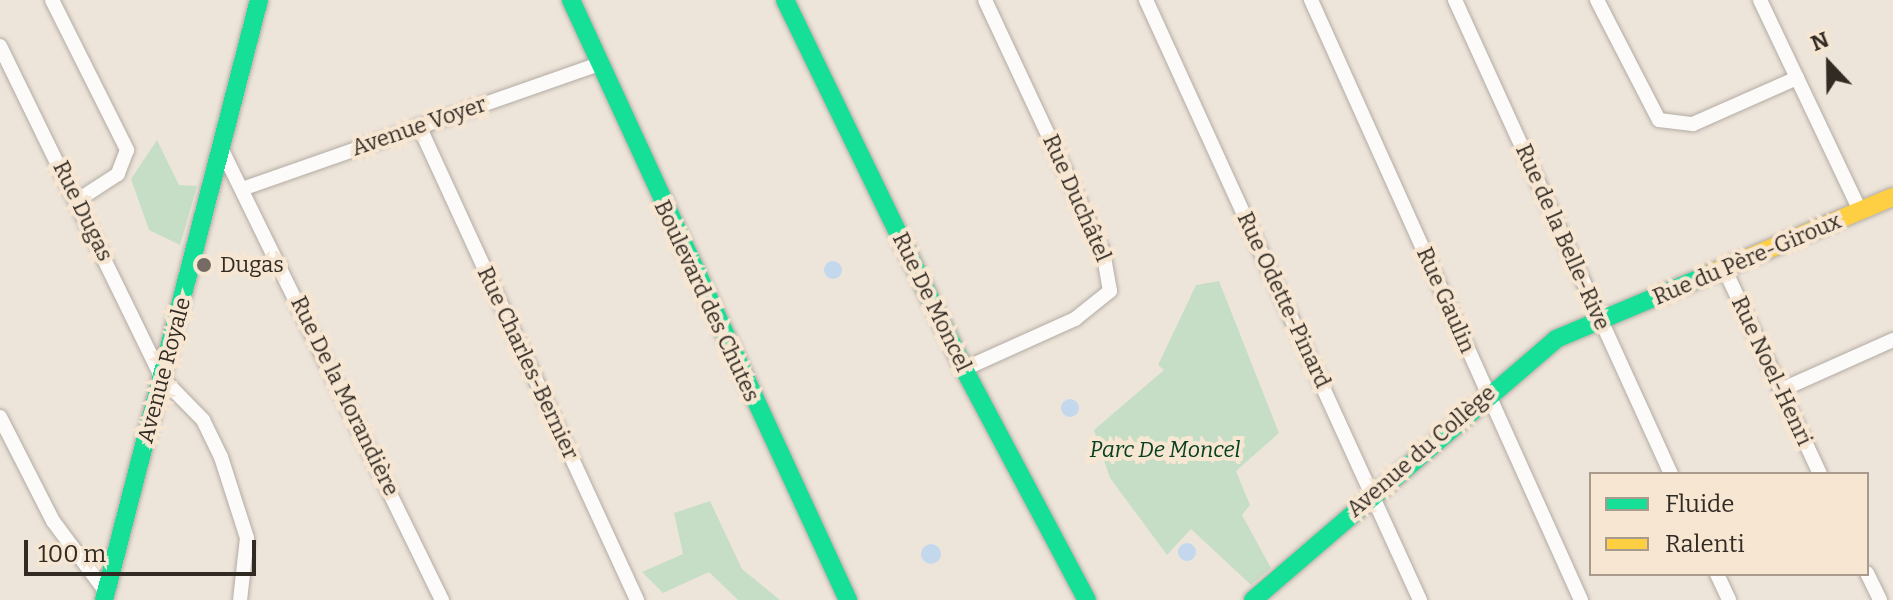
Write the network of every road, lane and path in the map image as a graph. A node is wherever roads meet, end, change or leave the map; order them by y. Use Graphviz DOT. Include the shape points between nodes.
graph roads {
  1 [pos="52,0"];
  2 [pos="259,0"];
  3 [pos="571,0"];
  4 [pos="785,0"];
  5 [pos="985,0"];
  6 [pos="1146,0"];
  7 [pos="1311,0"];
  8 [pos="1455,0"];
  9 [pos="1597,0"];
  10 [pos="1760,0"];
  11 [pos="0,46"];
  12 [pos="596,65"];
  13 [pos="1797,78"];
  14 [pos="419,126"];
  15 [pos="222,150"];
  16 [pos="242,189"];
  17 [pos="1893,197"];
  18 [pos="78,200"];
  19 [pos="1860,211"];
  20 [pos="1724,268"];
  21 [pos="1601,321"];
  22 [pos="1893,340"];
  23 [pos="964,369"];
  24 [pos="162,378"];
  25 [pos="1781,390"];
  26 [pos="1487,392"];
  27 [pos="0,417"];
  28 [pos="1670,472"];
  29 [pos="1819,472"];
  30 [pos="1373,492"];
  31 [pos="1718,576"];
  32 [pos="1868,576"];
  33 [pos="105,596"];
  34 [pos="1259,598"];
  35 [pos="240,600"];
  36 [pos="442,600"];
  37 [pos="637,600"];
  38 [pos="848,600"];
  39 [pos="1087,600"];
  40 [pos="1420,600"];
  41 [pos="1581,600"];
  42 [pos="1729,600"];
  43 [pos="1880,600"];
  1 -- 18 [label="street" via="127,150 118,174"];
  2 -- 15 [label="street, Avenue Royale"];
  3 -- 12 [label="street, Boulevard des Chutes"];
  4 -- 23 [label="street, Rue De Moncel"];
  5 -- 23 [label="street, Rue Duchâtel" via="1111,275 1110,291 1097,305"];
  6 -- 30 [label="street, Rue Odette-Pinard"];
  7 -- 26 [label="street, Rue Gaulin"];
  8 -- 21 [label="street, Rue de la Belle-Rive"];
  9 -- 13 [label="street" via="1659,120 1693,124"];
  10 -- 13 [label="street"];
  11 -- 18 [label="street, Rue Dugas"];
  12 -- 14 [label="street, Avenue Voyer"];
  12 -- 38 [label="street, Boulevard des Chutes"];
  13 -- 19 [label="street"];
  14 -- 16 [label="street, Avenue Voyer"];
  14 -- 37 [label="street, Rue Charles-Bernier"];
  15 -- 16 [label="street, Rue De la Morandière"];
  15 -- 24 [label="street, Avenue Royale"];
  16 -- 36 [label="street, Rue De la Morandière"];
  17 -- 19 [label="street, Rue du Père-Giroux"];
  18 -- 24 [label="street, Rue Dugas"];
  19 -- 20 [label="street, Rue du Père-Giroux"];
  20 -- 21 [label="street, Rue du Père-Giroux"];
  20 -- 25 [label="street, Rue Noel-Henri"];
  21 -- 26 [label="street, Avenue du Collège" via="1556,339"];
  21 -- 28 [label="street, Rue de la Belle-Rive"];
  22 -- 25 [label="street"];
  23 -- 39 [label="street, Rue De Moncel"];
  24 -- 33 [label="street, Avenue Royale"];
  24 -- 35 [label="street, Rue Dugas" via="203,420 237,501 248,571"];
  25 -- 29 [label="street, Rue Noel-Henri"];
  26 -- 30 [label="street, Avenue du Collège"];
  26 -- 41 [label="street, Rue Gaulin"];
  27 -- 33 [label="street" via="53,521"];
  30 -- 34 [label="street, Avenue du Collège"];
  30 -- 40 [label="street, Rue Odette-Pinard"];
  31 -- 42 [label="street"];
  32 -- 43 [label="street"];
}
